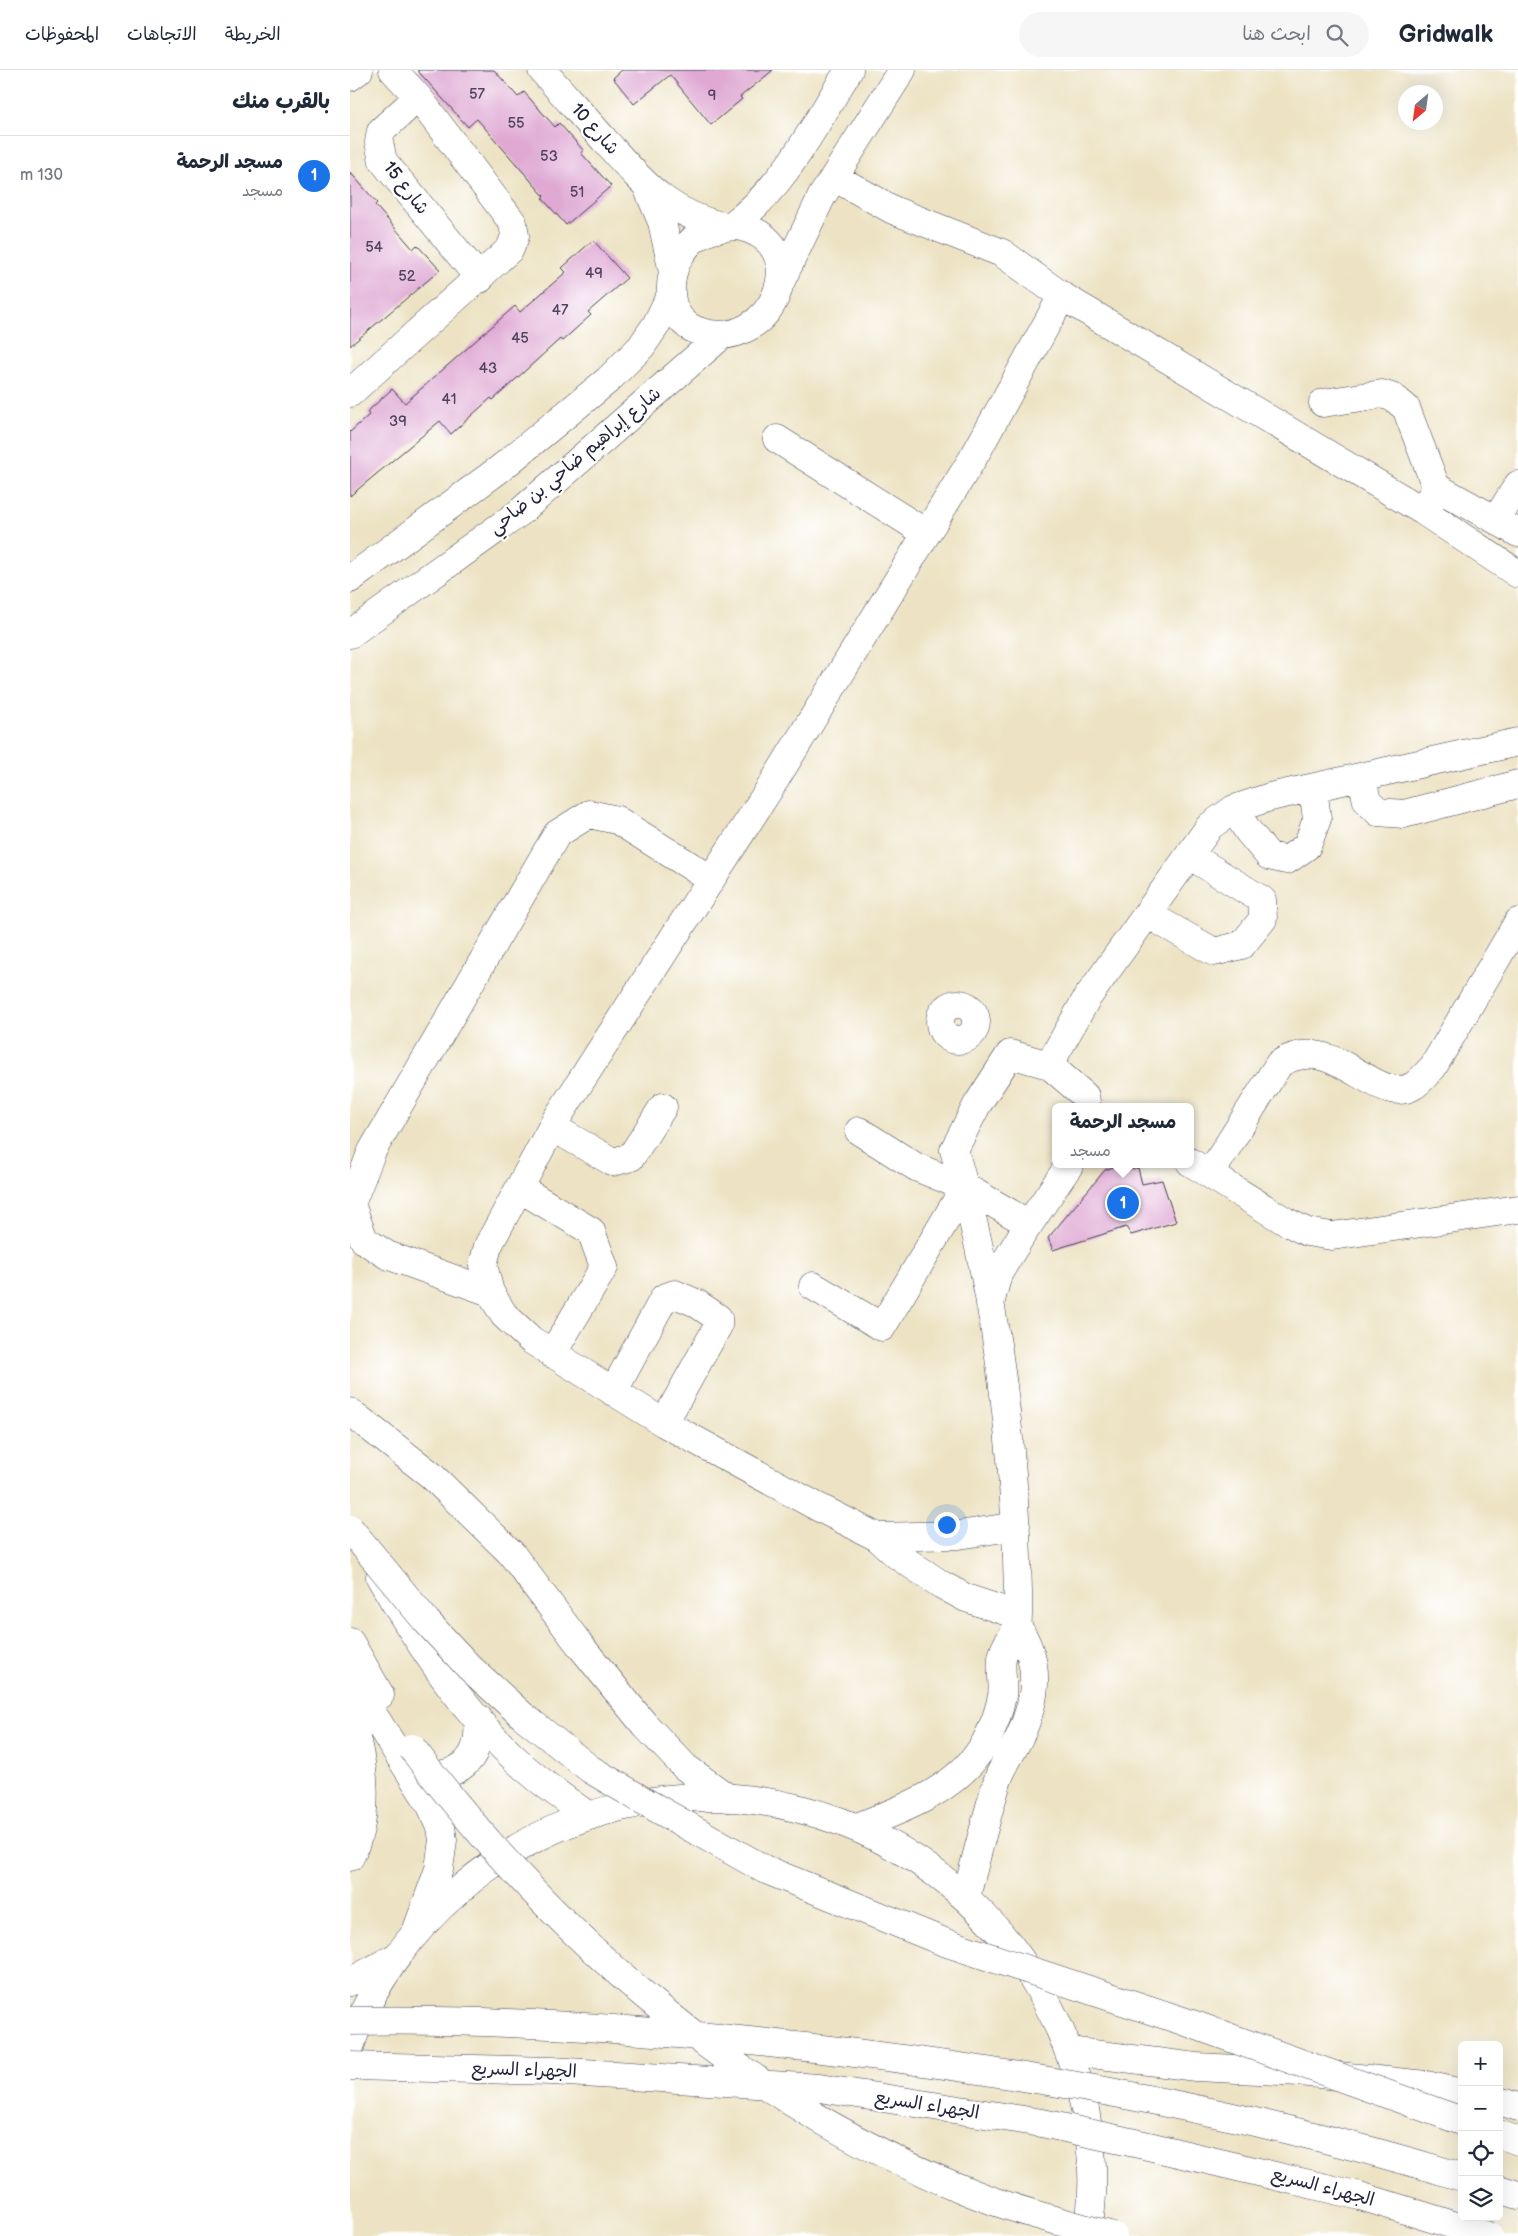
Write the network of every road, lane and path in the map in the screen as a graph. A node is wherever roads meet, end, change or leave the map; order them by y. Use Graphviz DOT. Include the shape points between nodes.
graph roads {
  1 [pos="359,70"];
  2 [pos="393,70"];
  3 [pos="542,70"];
  4 [pos="849,70"];
  5 [pos="902,70"];
  6 [pos="350,77"];
  7 [pos="418,97"];
  8 [pos="834,177"];
  9 [pos="648,189"];
  10 [pos="729,226"];
  11 [pos="480,279"];
  12 [pos="672,283"];
  13 [pos="780,285"];
  14 [pos="1062,296"];
  15 [pos="722,335"];
  16 [pos="350,393"];
  17 [pos="1323,403"];
  18 [pos="777,439"];
  19 [pos="1518,485"];
  20 [pos="1436,487"];
  21 [pos="1423,511"];
  22 [pos="1507,527"];
  23 [pos="926,533"];
  24 [pos="1518,574"];
  25 [pos="350,579"];
  26 [pos="350,634"];
  27 [pos="1518,742"];
  28 [pos="1362,778"];
  29 [pos="1518,784"];
  30 [pos="1313,788"];
  31 [pos="1234,809"];
  32 [pos="1189,855"];
  33 [pos="711,878"];
  34 [pos="1147,914"];
  35 [pos="1518,922"];
  36 [pos="974,1031"];
  37 [pos="1010,1054"];
  38 [pos="1048,1065"];
  39 [pos="1091,1103"];
  40 [pos="663,1107"];
  41 [pos="552,1127"];
  42 [pos="859,1131"];
  43 [pos="1067,1168"];
  44 [pos="1200,1168"];
  45 [pos="519,1188"];
  46 [pos="965,1188"];
  47 [pos="1518,1209"];
  48 [pos="1030,1224"];
  49 [pos="813,1286"];
  50 [pos="490,1292"];
  51 [pos="990,1305"];
  52 [pos="552,1354"];
  53 [pos="614,1392"];
  54 [pos="350,1412"];
  55 [pos="664,1423"];
  56 [pos="350,1524"];
  57 [pos="1016,1526"];
  58 [pos="350,1529"];
  59 [pos="877,1537"];
  60 [pos="1018,1621"];
  61 [pos="350,1642"];
  62 [pos="350,1678"];
  63 [pos="350,1716"];
  64 [pos="478,1718"];
  65 [pos="408,1755"];
  66 [pos="728,1798"];
  67 [pos="589,1816"];
  68 [pos="857,1828"];
  69 [pos="350,1857"];
  70 [pos="966,1897"];
  71 [pos="416,1932"];
  72 [pos="397,1956"];
  73 [pos="350,1982"];
  74 [pos="350,2021"];
  75 [pos="350,2046"];
  76 [pos="1069,2051"];
  77 [pos="350,2066"];
  78 [pos="1458,2091"];
  79 [pos="1503,2102"];
  80 [pos="1518,2107"];
  81 [pos="1458,2120"];
  82 [pos="1503,2135"];
  83 [pos="1518,2140"];
  84 [pos="1459,2176"];
  85 [pos="1503,2190"];
  86 [pos="1518,2195"];
  87 [pos="1087,2236"];
  88 [pos="1113,2236"];
  89 [pos="1490,2236"];
  1 -- 6 [label="main road"];
  2 -- 7 [label="main road"];
  3 -- 9 [label="main road, شارع 10"];
  4 -- 10 [label="main road" via="762,200"];
  5 -- 8 [label="main road"];
  7 -- 11 [label="main road" via="513,223 515,236 510,249"];
  7 -- 11 [label="main road, شارع 15" via="381,131 379,142 383,161"];
  8 -- 13 [label="main road"];
  8 -- 14 [label="main road" via="893,210 1002,253"];
  9 -- 10 [label="main road, شارع 10" via="703,222"];
  9 -- 12 [label="main road, شارع 10" via="662,222"];
  10 -- 12 [label="main road" via="705,232 692,241 681,253"];
  10 -- 13 [label="main road" via="757,231 773,245 780,264"];
  11 -- 16 [label="main road"];
  12 -- 15 [label="main road" via="676,314 683,322 701,332"];
  12 -- 25 [label="main road" via="656,325 641,347 608,380 501,468"];
  13 -- 15 [label="main road" via="772,304 759,320 742,331"];
  14 -- 21 [label="main road"];
  14 -- 23 [label="main road" via="976,452"];
  15 -- 26 [label="main road, شارع إبراهيم ضاحي بن ضاحي" via="519,513"];
  17 -- 20 [label="main road" via="1382,394 1394,398 1406,408"];
  18 -- 23 [label="main road"];
  19 -- 22 [label="main road"];
  20 -- 21 [label="main road"];
  20 -- 22 [label="main road"];
  21 -- 24 [label="main road"];
  23 -- 33 [label="main road"];
  27 -- 28 [label="main road"];
  28 -- 29 [label="main road" via="1367,800 1378,812 1404,814"];
  28 -- 30 [label="main road"];
  30 -- 31 [label="main road"];
  30 -- 31 [label="main road" via="1317,819 1307,846 1287,860 1269,856"];
  31 -- 32 [label="main road" via="1210,826"];
  32 -- 34 [label="main road"];
  32 -- 34 [label="main road" via="1262,900 1263,919 1242,945 1214,952"];
  33 -- 41 [label="main road"];
  33 -- 50 [label="main road" via="617,820 589,814 557,834 372,1151 351,1204 364,1240 387,1255"];
  34 -- 38 [label="main road" via="1087,998"];
  35 -- 44 [label="main road" via="1433,1067 1413,1087 1401,1090 1386,1088 1319,1055 1289,1057 1280,1064"];
  36 -- 37 [label="main road"];
  37 -- 38 [label="main road"];
  37 -- 46 [label="main road" via="954,1150"];
  38 -- 39 [label="main road"];
  40 -- 41 [label="main road" via="631,1157 613,1162"];
  41 -- 45 [label="main road"];
  42 -- 46 [label="main road" via="916,1167"];
  43 -- 48 [label="main road"];
  44 -- 47 [label="main road" via="1285,1221 1307,1232 1332,1236"];
  45 -- 50 [label="main road" via="488,1246 483,1265"];
  45 -- 52 [label="main road" via="591,1231 604,1267"];
  46 -- 48 [label="main road"];
  46 -- 49 [label="main road" via="882,1327"];
  46 -- 51 [label="main road"];
  48 -- 51 [label="main road" via="998,1274"];
  50 -- 52 [label="main road" via="504,1315"];
  51 -- 57 [label="main road" via="1006,1415"];
  52 -- 53 [label="main road"];
  53 -- 55 [label="main road"];
  53 -- 55 [label="main road" via="664,1298 675,1294 696,1303 718,1318 718,1326"];
  54 -- 66 [label="main road" via="431,1475 511,1554 644,1724 686,1767"];
  55 -- 59 [label="main road"];
  56 -- 64 [label="main road" via="425,1652"];
  57 -- 59 [label="main road" via="959,1535"];
  57 -- 60 [label="main road"];
  58 -- 81 [label="main road, bridge" via="427,1622 522,1716 590,1768 764,1869 944,1942 1192,2024"];
  59 -- 60 [label="main road" via="942,1586"];
  60 -- 68 [label="main road" via="1002,1657 1002,1695 996,1720 985,1744 970,1764 950,1782 928,1795"];
  60 -- 70 [label="main road" via="1034,1660 1033,1694 1028,1716 999,1776"];
  61 -- 65 [label="main road"];
  62 -- 65 [label="main road"];
  63 -- 69 [label="main road" via="365,1783 362,1821"];
  64 -- 65 [label="main road" via="475,1750 465,1764 450,1773 434,1776 417,1772"];
  64 -- 67 [label="main road" via="524,1767"];
  65 -- 71 [label="main road" via="436,1815 443,1840 436,1883"];
  65 -- 88 [label="main road, bridge" via="570,1929 670,2017 731,2061 826,2123 899,2161 968,2191"];
  66 -- 67 [label="main road" via="675,1798 624,1806"];
  66 -- 68 [label="main road" via="798,1808"];
  67 -- 71 [label="main road" via="538,1837 504,1856 443,1903"];
  68 -- 70 [label="main road" via="914,1858"];
  70 -- 76 [label="main road" via="1003,1936 1036,1981"];
  71 -- 72 [label="main road"];
  72 -- 73 [label="main road"];
  72 -- 75 [label="main road" via="372,1997"];
  74 -- 84 [label="main road, bridge" via="642,2031 726,2037 910,2059 1190,2108"];
  76 -- 78 [label="main road" via="1196,2067 1300,2072 1426,2084"];
  76 -- 87 [label="main road" via="1082,2094 1090,2139 1092,2184"];
  77 -- 89 [label="main road, الجهراء السريع, bridge" via="552,2071 819,2088 1042,2123 1144,2145 1360,2196"];
  79 -- 80 [label="main road"];
  82 -- 83 [label="main road"];
  85 -- 86 [label="main road"];
}
